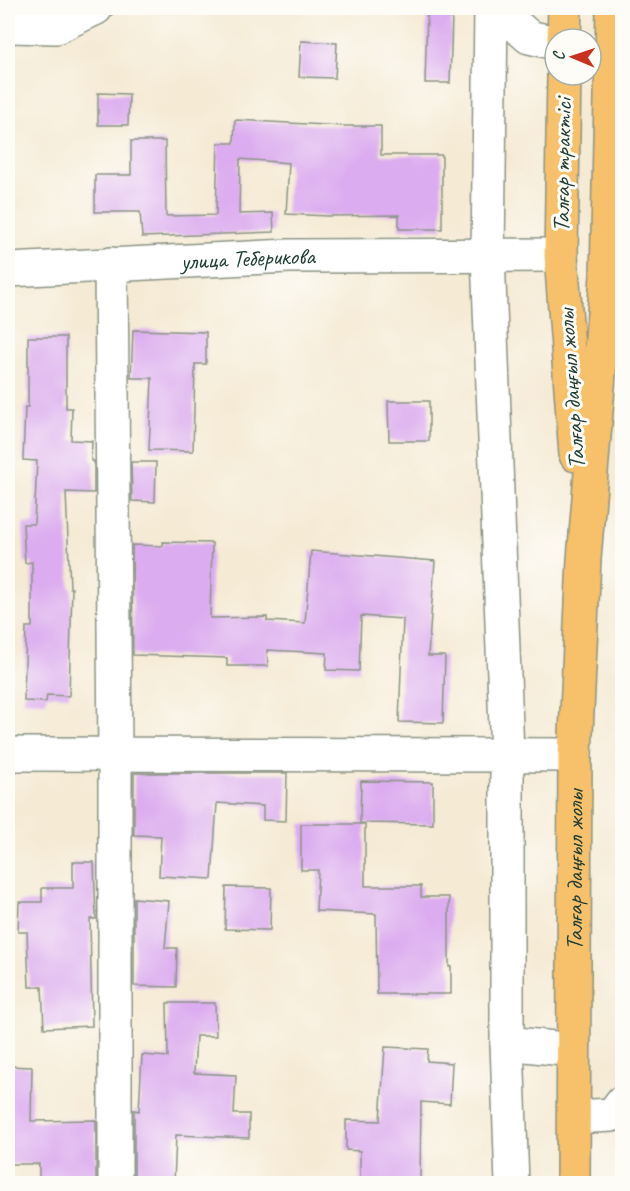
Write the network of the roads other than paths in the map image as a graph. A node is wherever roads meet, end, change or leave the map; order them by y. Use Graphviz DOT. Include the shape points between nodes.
graph roads {
  1 [pos="96,8"];
  2 [pos="491,8"];
  3 [pos="496,8"];
  4 [pos="565,8"];
  5 [pos="613,8"];
  6 [pos="8,26"];
  7 [pos="564,27"];
  8 [pos="543,40"];
  9 [pos="617,41"];
  10 [pos="564,87"];
  11 [pos="488,255"];
  12 [pos="561,255"];
  13 [pos="111,264"];
  14 [pos="8,270"];
  15 [pos="584,559"];
  16 [pos="8,754"];
  17 [pos="115,754"];
  18 [pos="507,754"];
  19 [pos="575,754"];
  20 [pos="507,1043"];
  21 [pos="573,1050"];
  22 [pos="622,1102"];
  23 [pos="574,1118"];
  24 [pos="115,1184"];
  25 [pos="512,1184"];
  26 [pos="573,1184"];
  1 -- 6 [label="street" via="56,27"];
  2 -- 11 [label="street"];
  3 -- 8 [label="street" via="529,37"];
  4 -- 7 [label="main road"];
  5 -- 9 [label="main road, Талғар даңғыл жолы"];
  9 -- 15 [label="main road, Талғар даңғыл жолы" via="607,276"];
  10 -- 12 [label="main road, Талғар трактісі"];
  11 -- 12 [label="street, улица Теберикова"];
  11 -- 13 [label="street, улица Теберикова" via="290,256"];
  11 -- 18 [label="street"];
  12 -- 15 [label="main road, Талғар даңғыл жолы"];
  13 -- 14 [label="street, улица Теберикова"];
  13 -- 17 [label="street"];
  15 -- 19 [label="main road, Талғар даңғыл жолы"];
  16 -- 17 [label="street"];
  17 -- 18 [label="street"];
  17 -- 24 [label="street"];
  18 -- 19 [label="street"];
  18 -- 20 [label="street"];
  19 -- 21 [label="main road, Талғар даңғыл жолы"];
  20 -- 21 [label="street"];
  20 -- 25 [label="street"];
  21 -- 23 [label="main road, Талғар даңғыл жолы"];
  22 -- 23 [label="street" via="612,1115"];
  23 -- 26 [label="main road, Талғар даңғыл жолы"];
}
